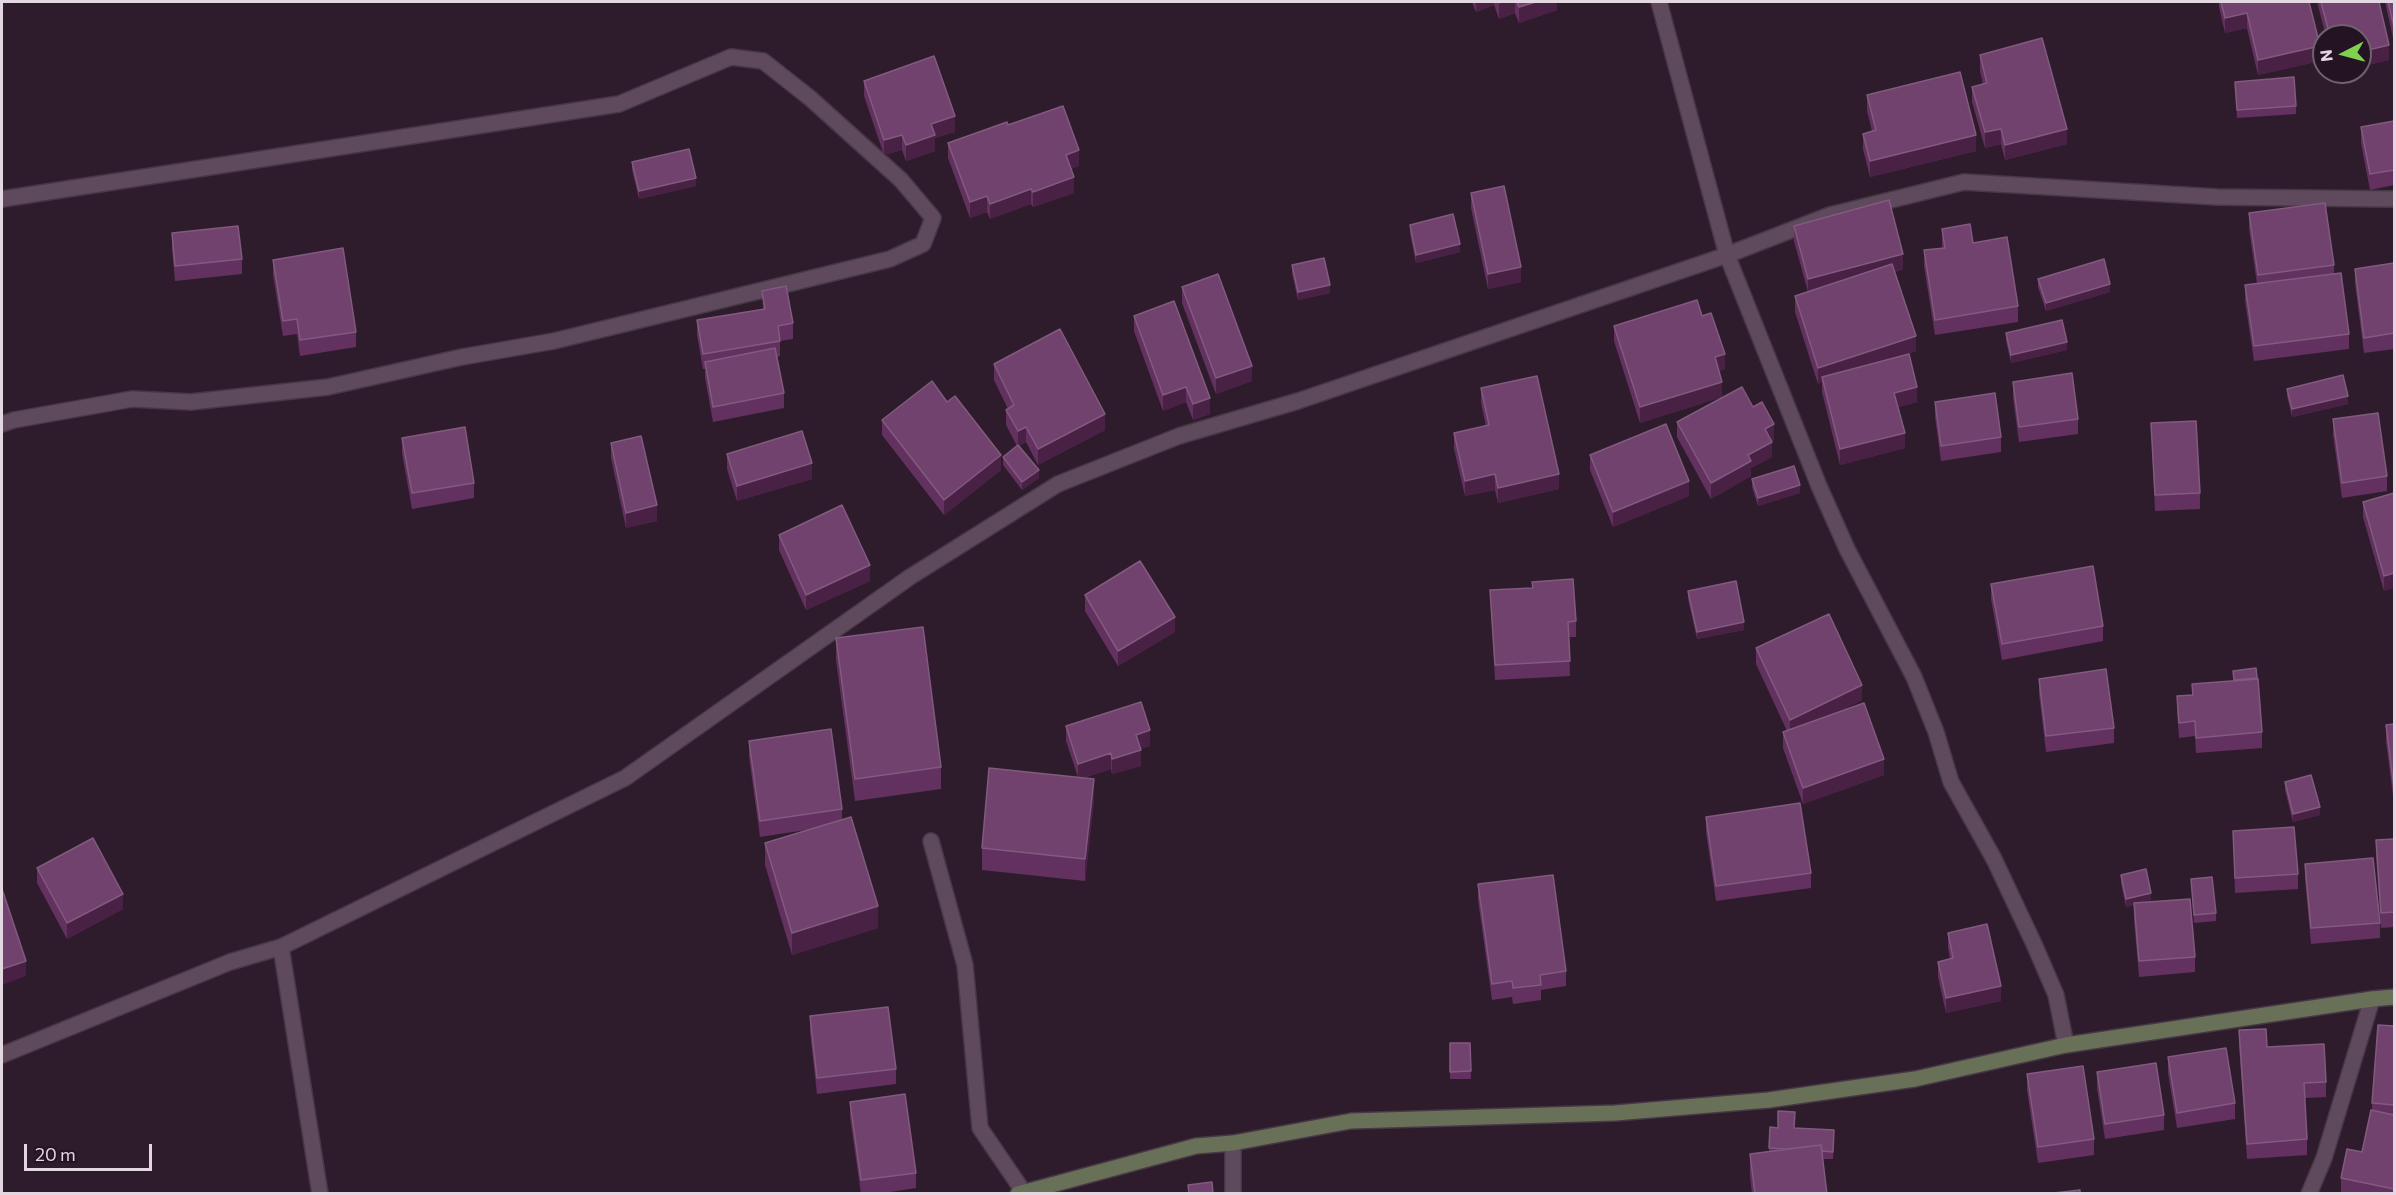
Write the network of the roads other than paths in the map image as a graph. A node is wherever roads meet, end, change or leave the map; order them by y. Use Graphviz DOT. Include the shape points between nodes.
graph roads {
  1 [pos="1659,2"];
  2 [pos="2,199"];
  3 [pos="2394,200"];
  4 [pos="1727,255"];
  5 [pos="2,424"];
  6 [pos="931,842"];
  7 [pos="281,947"];
  8 [pos="2394,997"];
  9 [pos="2372,999"];
  10 [pos="2066,1045"];
  11 [pos="2,1055"];
  12 [pos="1233,1143"];
  13 [pos="1021,1192"];
  14 [pos="320,1194"];
  15 [pos="1233,1194"];
  16 [pos="2309,1194"];
  1 -- 4 [label="street"];
  2 -- 5 [label="street" via="619,104 731,57 763,61 810,98 901,180 933,218 923,244 890,258 554,341 328,387 191,402 132,399"];
  3 -- 4 [label="street" via="2217,197 1964,182 1830,215"];
  4 -- 7 [label="street" via="1298,401 1179,436 1059,484 910,577 625,778"];
  4 -- 10 [label="street" via="1847,549 1914,677 1951,782 1994,859 2056,995"];
  6 -- 13 [label="street" via="965,965 980,1128"];
  7 -- 11 [label="street" via="230,962"];
  7 -- 14 [label="street"];
  8 -- 9 [label="street"];
  9 -- 10 [label="street"];
  9 -- 16 [label="street" via="2324,1158"];
  10 -- 12 [label="street" via="1915,1079 1769,1100 1615,1113 1351,1121"];
  12 -- 13 [label="street" via="1196,1146"];
  12 -- 15 [label="street"];
}
